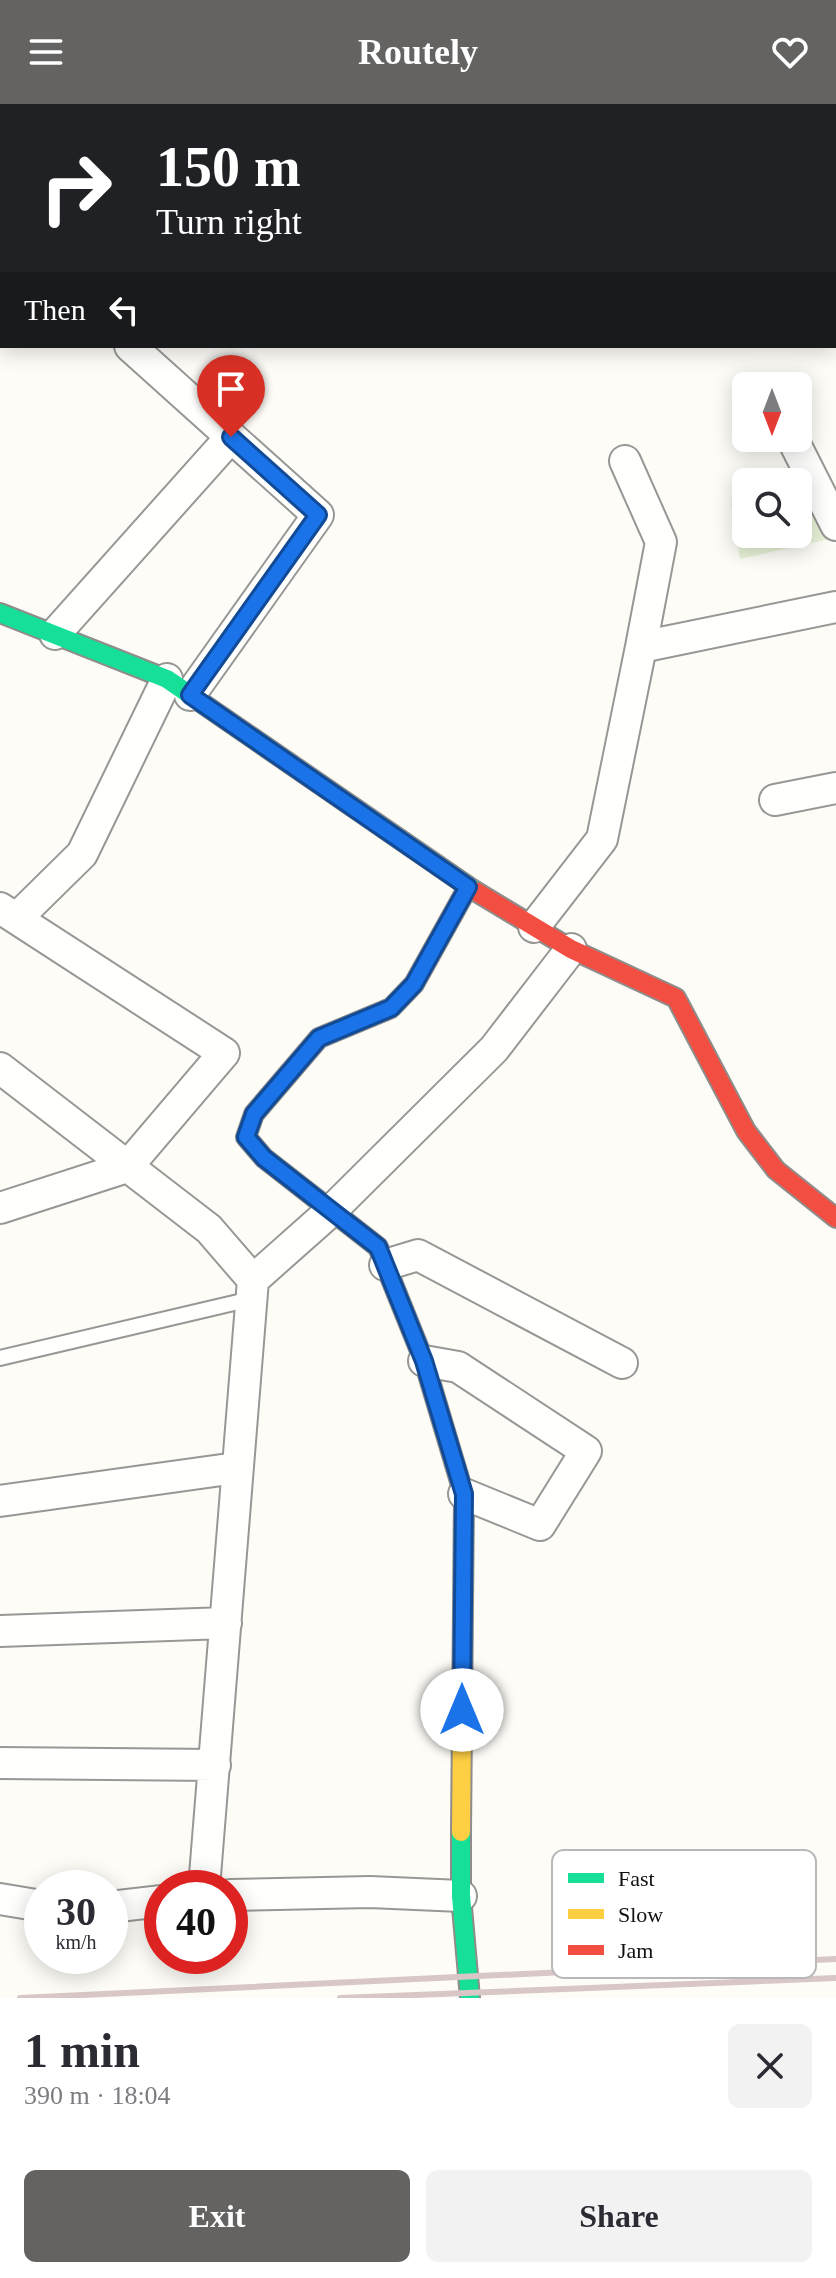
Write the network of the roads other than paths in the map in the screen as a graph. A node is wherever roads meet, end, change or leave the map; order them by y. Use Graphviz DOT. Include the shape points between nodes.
graph roads {
  1 [pos="132,348"];
  2 [pos="231,437"];
  3 [pos="799,452"];
  4 [pos="625,461"];
  5 [pos="836,525"];
  6 [pos="836,607"];
  7 [pos="0,613"];
  8 [pos="55,634"];
  9 [pos="641,647"];
  10 [pos="178,687"];
  11 [pos="836,788"];
  12 [pos="775,800"];
  13 [pos="468,887"];
  14 [pos="9,913"];
  15 [pos="534,927"];
  16 [pos="571,949"];
  17 [pos="0,1068"];
  18 [pos="127,1167"];
  19 [pos="0,1208"];
  20 [pos="333,1209"];
  21 [pos="836,1218"];
  22 [pos="385,1265"];
  23 [pos="253,1290"];
  24 [pos="0,1358"];
  25 [pos="424,1361"];
  26 [pos="622,1363"];
  27 [pos="236,1468"];
  28 [pos="464,1494"];
  29 [pos="0,1501"];
  30 [pos="226,1623"];
  31 [pos="0,1631"];
  32 [pos="0,1763"];
  33 [pos="215,1765"];
  34 [pos="206,1870"];
  35 [pos="248,1895"];
  36 [pos="461,1896"];
  37 [pos="0,1899"];
  38 [pos="24,1903"];
  39 [pos="470,1998"];
  1 -- 2 [label="street"];
  2 -- 8 [label="street"];
  2 -- 10 [label="street" via="318,515"];
  3 -- 5 [label="street"];
  4 -- 9 [label="street" via="661,542"];
  6 -- 9 [label="street"];
  7 -- 8 [label="street"];
  8 -- 10 [label="street"];
  9 -- 15 [label="street" via="602,839"];
  10 -- 13 [label="street"];
  10 -- 14 [label="street" via="82,854"];
  11 -- 12 [label="street"];
  13 -- 15 [label="street"];
  13 -- 20 [label="street" via="414,984 391,1008 319,1038 254,1114 246,1137 264,1158"];
  14 -- 18 [label="street" via="224,1053"];
  15 -- 16 [label="street"];
  16 -- 20 [label="street" via="494,1049"];
  16 -- 21 [label="street" via="676,998 746,1131 776,1170"];
  17 -- 18 [label="street"];
  18 -- 19 [label="street"];
  18 -- 23 [label="street" via="209,1229"];
  20 -- 22 [label="street" via="378,1247"];
  20 -- 23 [label="street"];
  22 -- 25 [label="street"];
  22 -- 26 [label="street" via="418,1255"];
  23 -- 24 [label="lane"];
  23 -- 27 [label="street"];
  25 -- 28 [label="street"];
  25 -- 28 [label="street" via="458,1367 586,1451 540,1525"];
  27 -- 29 [label="street"];
  27 -- 30 [label="street"];
  28 -- 36 [label="street"];
  30 -- 31 [label="street"];
  30 -- 33 [label="street"];
  32 -- 33 [label="street"];
  33 -- 34 [label="street"];
  35 -- 36 [label="street"];
  36 -- 39 [label="street"];
  37 -- 38 [label="street"];
}
